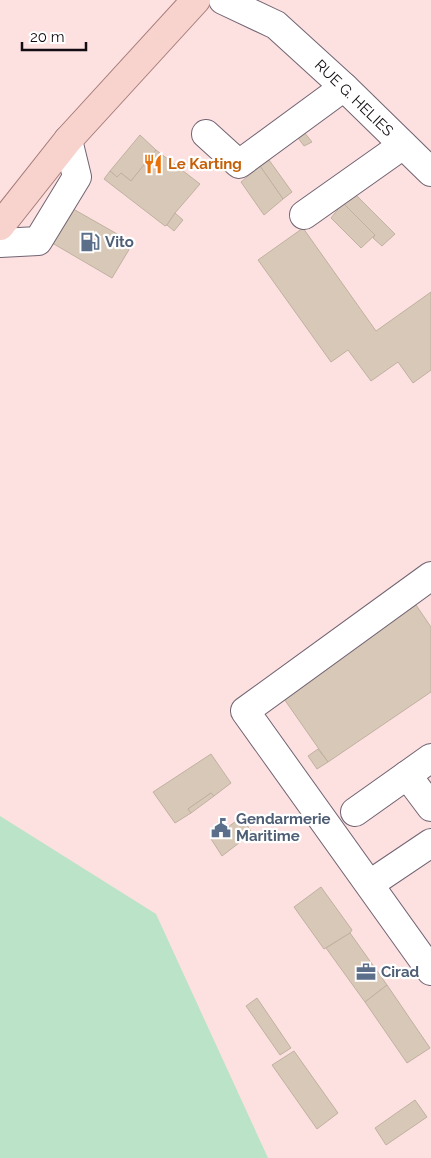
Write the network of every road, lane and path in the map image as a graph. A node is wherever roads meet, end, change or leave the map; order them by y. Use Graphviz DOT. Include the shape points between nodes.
graph roads {
  1 [pos="196,0"];
  2 [pos="223,0"];
  3 [pos="262,0"];
  4 [pos="276,25"];
  5 [pos="344,87"];
  6 [pos="206,134"];
  7 [pos="68,140"];
  8 [pos="403,145"];
  9 [pos="431,172"];
  10 [pos="304,215"];
  11 [pos="0,226"];
  12 [pos="0,243"];
  13 [pos="431,576"];
  14 [pos="431,758"];
  15 [pos="406,775"];
  16 [pos="431,807"];
  17 [pos="355,812"];
  18 [pos="431,843"];
  19 [pos="370,884"];
  20 [pos="431,971"];
  1 -- 7 [label="main road"];
  2 -- 4 [label="lane, RUE G. HELIES"];
  3 -- 4 [label="lane, RUE G. HELIES"];
  4 -- 5 [label="lane, RUE G. HELIES"];
  5 -- 6 [label="lane" via="239,164"];
  5 -- 8 [label="lane, RUE G. HELIES"];
  7 -- 11 [label="main road"];
  7 -- 12 [label="lane" via="77,177 38,241"];
  8 -- 9 [label="lane, RUE G. HELIES"];
  8 -- 10 [label="lane"];
  13 -- 19 [label="lane" via="245,711"];
  14 -- 15 [label="lane"];
  15 -- 16 [label="lane"];
  15 -- 17 [label="lane"];
  18 -- 19 [label="lane"];
  19 -- 20 [label="lane"];
}
